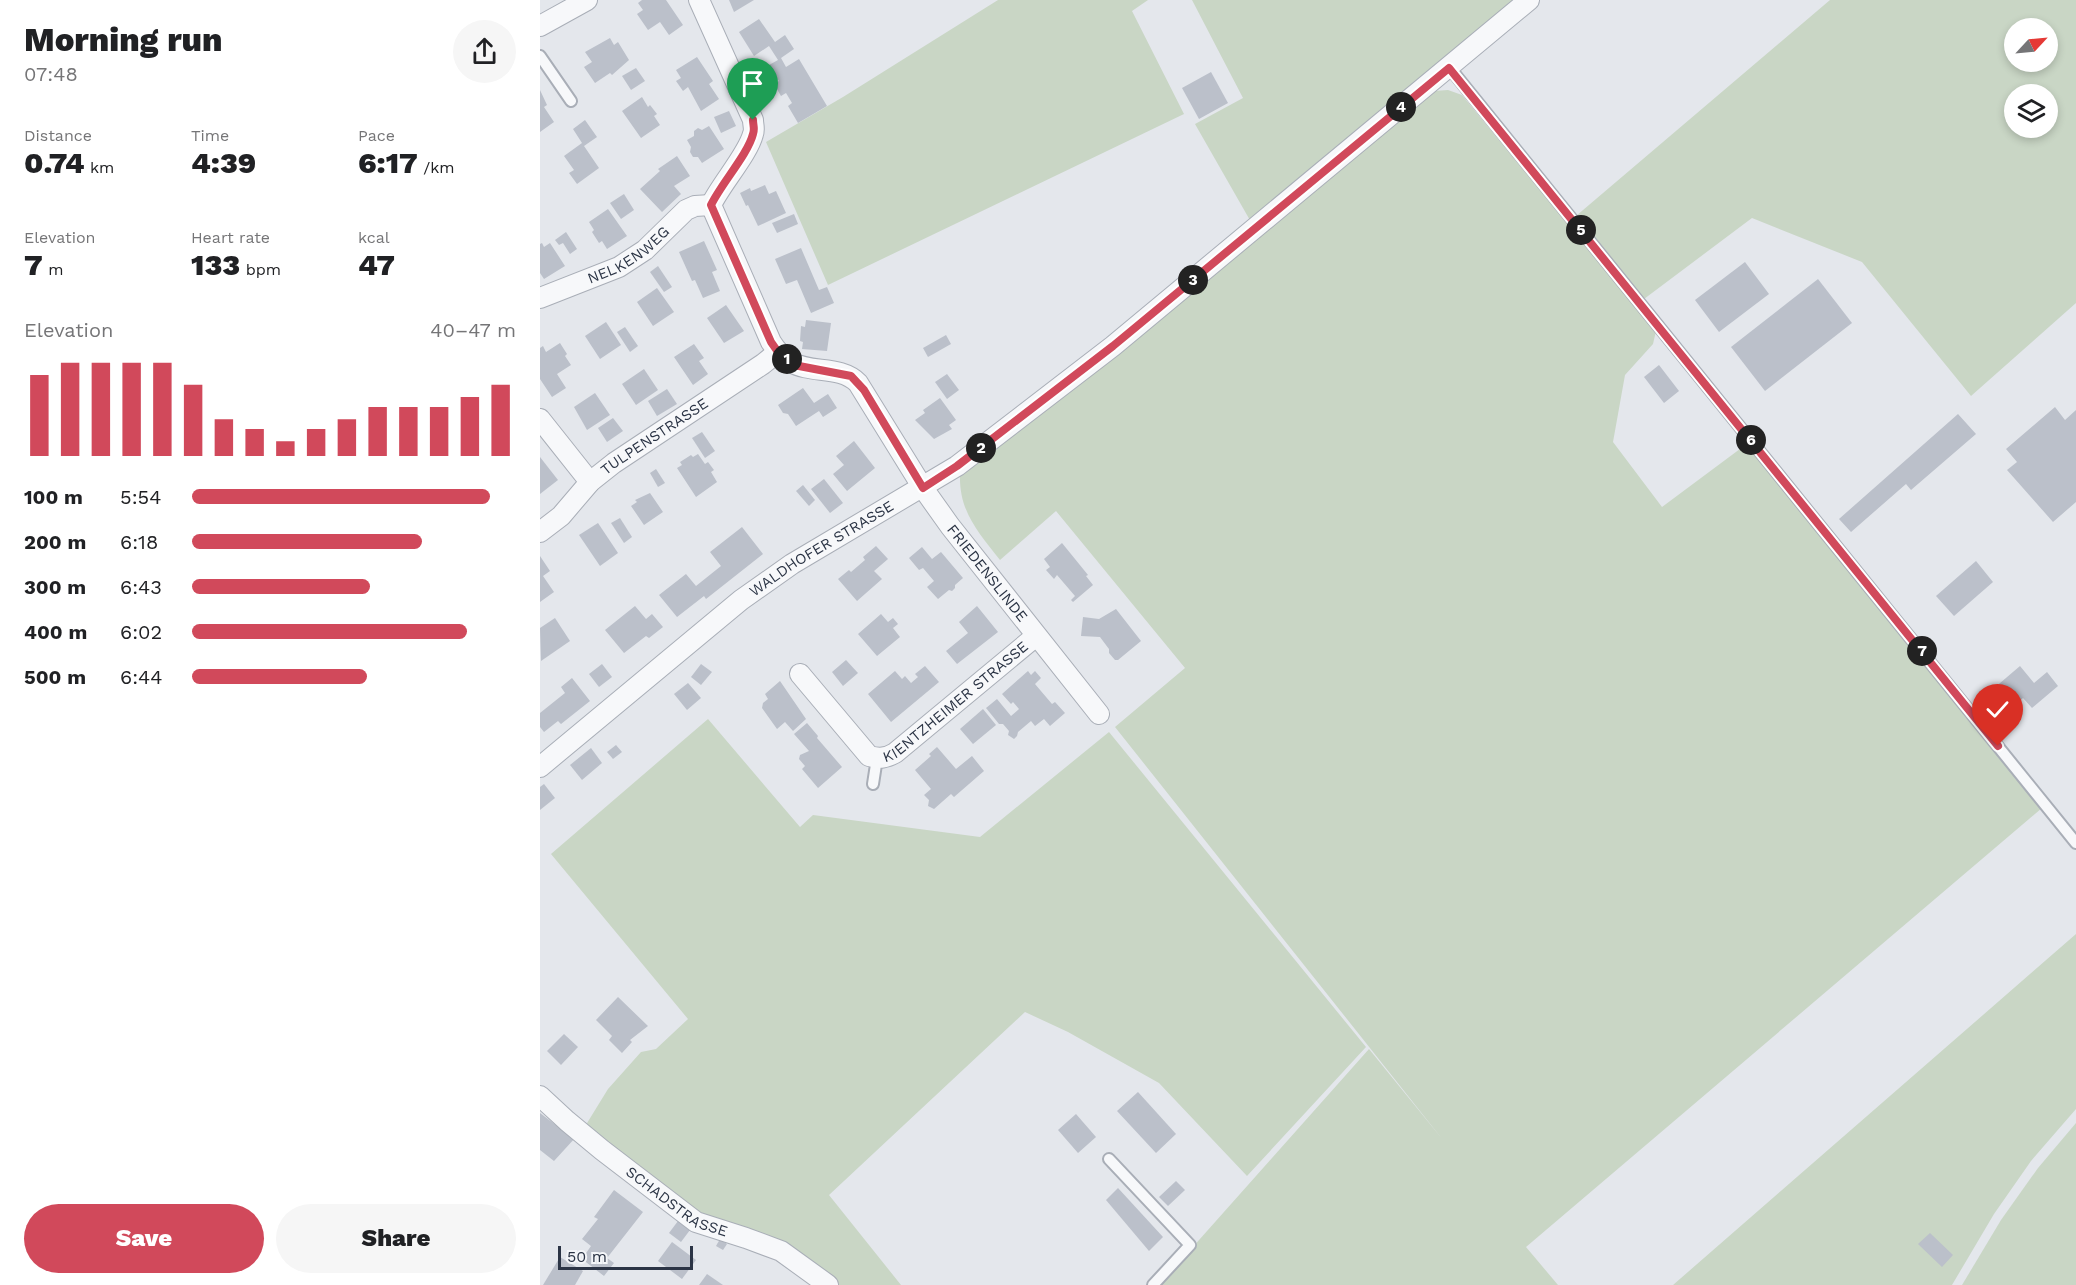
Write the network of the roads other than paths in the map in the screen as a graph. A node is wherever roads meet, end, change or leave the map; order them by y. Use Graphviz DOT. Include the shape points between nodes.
graph roads {
  1 [pos="586,0"];
  2 [pos="699,0"];
  3 [pos="1529,0"];
  4 [pos="540,26"];
  5 [pos="540,56"];
  6 [pos="1449,68"];
  7 [pos="571,101"];
  8 [pos="711,205"];
  9 [pos="540,298"];
  10 [pos="778,352"];
  11 [pos="540,419"];
  12 [pos="590,482"];
  13 [pos="923,488"];
  14 [pos="540,532"];
  15 [pos="1036,636"];
  16 [pos="800,674"];
  17 [pos="1100,714"];
  18 [pos="877,759"];
  19 [pos="540,767"];
  20 [pos="873,784"];
  21 [pos="2076,843"];
  22 [pos="540,1096"];
  23 [pos="1109,1159"];
  24 [pos="828,1285"];
  25 [pos="1153,1285"];
  1 -- 4 [label="street"];
  2 -- 8 [label="street" via="753,120 754,131"];
  3 -- 6 [label="street, WALDHOFER STRASSE"];
  5 -- 7 [label="lane"];
  6 -- 13 [label="street, WALDHOFER STRASSE" via="1113,346"];
  6 -- 21 [label="lane"];
  8 -- 9 [label="street, NELKENWEG" via="686,210 645,250 619,267"];
  8 -- 10 [label="street"];
  10 -- 12 [label="street, TULPENSTRASSE"];
  10 -- 13 [label="street, FRIEDENSLINDE" via="799,366 851,376 864,390"];
  11 -- 12 [label="street"];
  12 -- 14 [label="street, TULPENSTRASSE" via="561,516"];
  13 -- 15 [label="street, FRIEDENSLINDE"];
  13 -- 19 [label="street, WALDHOFER STRASSE" via="792,564 741,600"];
  15 -- 17 [label="street, FRIEDENSLINDE"];
  15 -- 18 [label="street, KIENTZHEIMER STRASSE" via="896,753"];
  16 -- 18 [label="street, KIENTZHEIMER STRASSE" via="869,756"];
  18 -- 20 [label="lane"];
  22 -- 24 [label="street, SCHADSTRASSE" via="696,1222 781,1251"];
  23 -- 25 [label="lane" via="1190,1245"];
}
